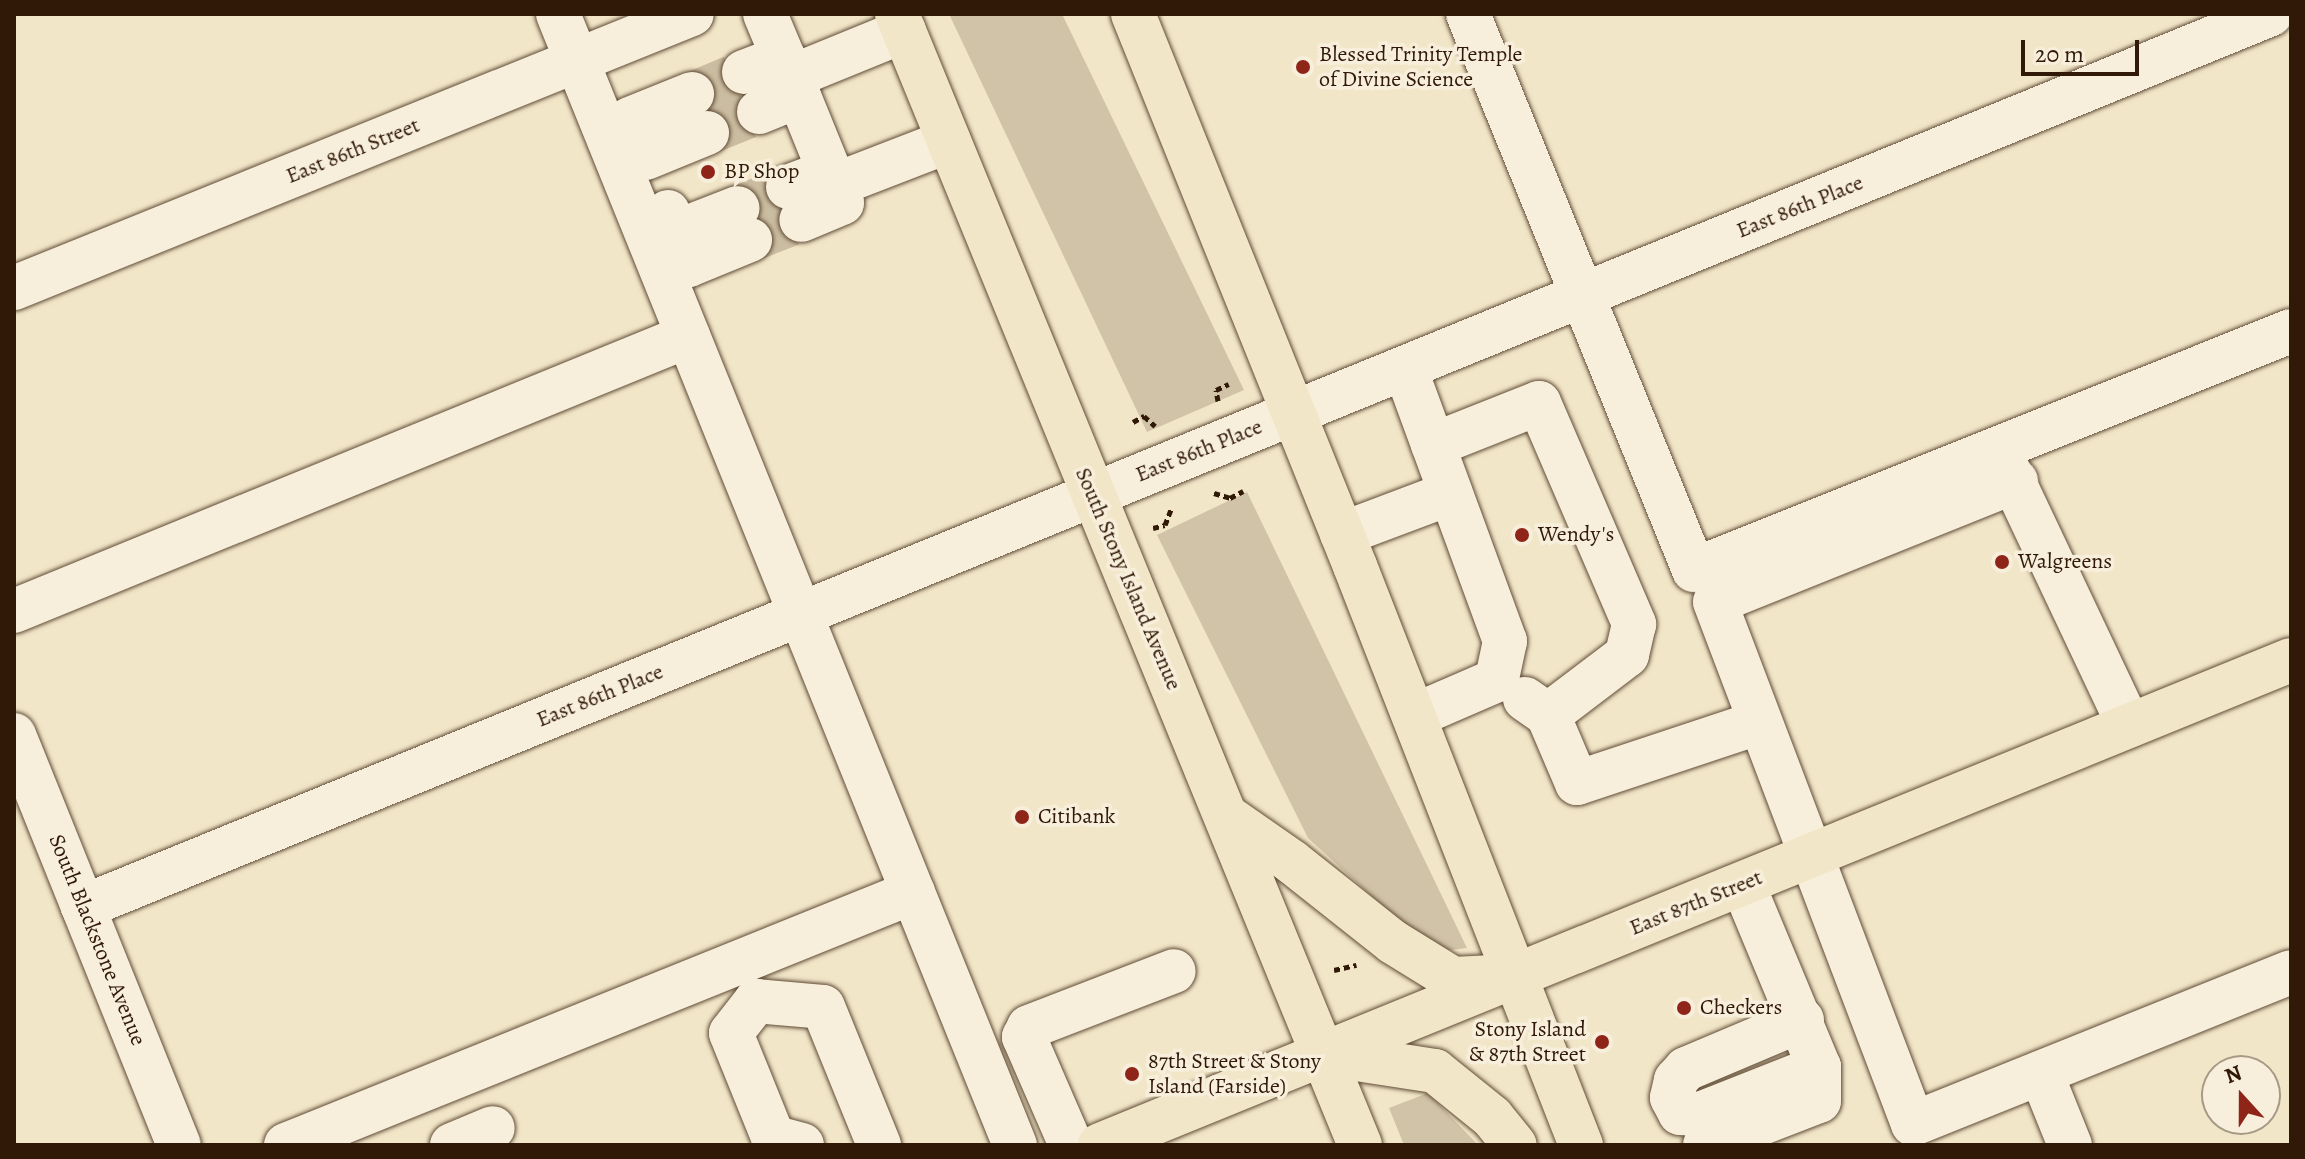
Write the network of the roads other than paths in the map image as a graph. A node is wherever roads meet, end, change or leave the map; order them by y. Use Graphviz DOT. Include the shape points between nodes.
graph roads {
  1 [pos="558,14"];
  2 [pos="692,14"];
  3 [pos="765,14"];
  4 [pos="1133,14"];
  5 [pos="2271,14"];
  6 [pos="1479,17"];
  7 [pos="900,23"];
  8 [pos="589,56"];
  9 [pos="779,76"];
  10 [pos="759,112"];
  11 [pos="700,113"];
  12 [pos="638,138"];
  13 [pos="949,141"];
  14 [pos="832,178"];
  15 [pos="795,204"];
  16 [pos="744,224"];
  17 [pos="14,288"];
  18 [pos="1583,296"];
  19 [pos="2291,331"];
  20 [pos="688,336"];
  21 [pos="1405,368"];
  22 [pos="1292,413"];
  23 [pos="1433,445"];
  24 [pos="2007,465"];
  25 [pos="1451,493"];
  26 [pos="1092,495"];
  27 [pos="1342,534"];
  28 [pos="14,611"];
  29 [pos="800,614"];
  30 [pos="1501,660"];
  31 [pos="2291,660"];
  32 [pos="1548,715"];
  33 [pos="1414,716"];
  34 [pos="1760,722"];
  35 [pos="2129,726"];
  36 [pos="14,735"];
  37 [pos="1229,818"];
  38 [pos="1811,856"];
  39 [pos="1743,884"];
  40 [pos="913,892"];
  41 [pos="83,907"];
  42 [pos="1174,971"];
  43 [pos="2291,972"];
  44 [pos="1515,976"];
  45 [pos="1802,1020"];
  46 [pos="1324,1054"];
  47 [pos="1819,1067"];
  48 [pos="2041,1073"];
  49 [pos="493,1128"];
  50 [pos="179,1145"];
  51 [pos="286,1145"];
  52 [pos="452,1145"];
  53 [pos="802,1145"];
  54 [pos="879,1145"];
  55 [pos="1015,1145"];
  56 [pos="1071,1145"];
  57 [pos="1100,1145"];
  58 [pos="1360,1145"];
  59 [pos="1515,1145"];
  60 [pos="1581,1145"];
  61 [pos="1705,1145"];
  62 [pos="2070,1145"];
  1 -- 8 [label="street"];
  2 -- 8 [label="street, East 86th Street"];
  3 -- 9 [label="street"];
  4 -- 22 [label="main road"];
  5 -- 18 [label="street, East 86th Place"];
  6 -- 18 [label="street"];
  7 -- 9 [label="street"];
  7 -- 13 [label="main road, South Stony Island Avenue"];
  8 -- 12 [label="street"];
  8 -- 17 [label="street, East 86th Street"];
  8 -- 20 [label="street"];
  9 -- 10 [label="street"];
  9 -- 14 [label="street"];
  11 -- 12 [label="street"];
  12 -- 16 [label="street" via="689,265"];
  13 -- 14 [label="street"];
  13 -- 26 [label="main road, South Stony Island Avenue"];
  14 -- 15 [label="street" via="842,203"];
  18 -- 21 [label="street, East 86th Place"];
  18 -- 24 [label="street" via="1694,570"];
  19 -- 24 [label="street"];
  20 -- 28 [label="street"];
  20 -- 29 [label="street"];
  21 -- 22 [label="street, East 86th Place"];
  21 -- 23 [label="street"];
  22 -- 26 [label="street, East 86th Place"];
  22 -- 27 [label="main road"];
  23 -- 25 [label="street"];
  23 -- 32 [label="street" via="1539,403 1634,624 1627,655"];
  24 -- 34 [label="street" via="1715,602"];
  24 -- 35 [label="street"];
  25 -- 27 [label="street"];
  25 -- 30 [label="street"];
  26 -- 29 [label="street, East 86th Place"];
  26 -- 37 [label="main road, South Stony Island Avenue"];
  27 -- 33 [label="main road"];
  29 -- 40 [label="street"];
  29 -- 41 [label="street, East 86th Place"];
  30 -- 32 [label="street"];
  30 -- 33 [label="street"];
  31 -- 35 [label="main road, East 87th Street"];
  32 -- 34 [label="street" via="1577,783"];
  33 -- 44 [label="main road"];
  34 -- 38 [label="street"];
  35 -- 38 [label="main road, East 87th Street"];
  36 -- 41 [label="street, South Blackstone Avenue"];
  37 -- 44 [label="main road" via="1393,942 1453,979"];
  37 -- 46 [label="main road, South Stony Island Avenue"];
  38 -- 39 [label="main road, East 87th Street"];
  38 -- 48 [label="street" via="1913,1124"];
  39 -- 44 [label="main road, East 87th Street"];
  39 -- 45 [label="street"];
  40 -- 51 [label="street"];
  40 -- 55 [label="street"];
  41 -- 50 [label="street, South Blackstone Avenue"];
  42 -- 56 [label="street" via="1029,1027 1024,1037"];
  43 -- 48 [label="street"];
  44 -- 46 [label="main road, East 87th Street"];
  44 -- 60 [label="main road"];
  45 -- 47 [label="street"];
  45 -- 47 [label="street" via="1686,1069 1676,1080 1672,1098 1680,1113 1700,1114"];
  46 -- 57 [label="main road, East 87th Street"];
  46 -- 58 [label="main road, South Stony Island Avenue"];
  46 -- 59 [label="main road" via="1435,1071 1492,1117"];
  47 -- 61 [label="street" via="1819,1101"];
  48 -- 62 [label="street"];
  49 -- 52 [label="street"];
  53 -- 54 [label="street" via="773,1137 731,1033 756,1001 823,1007"];
}
